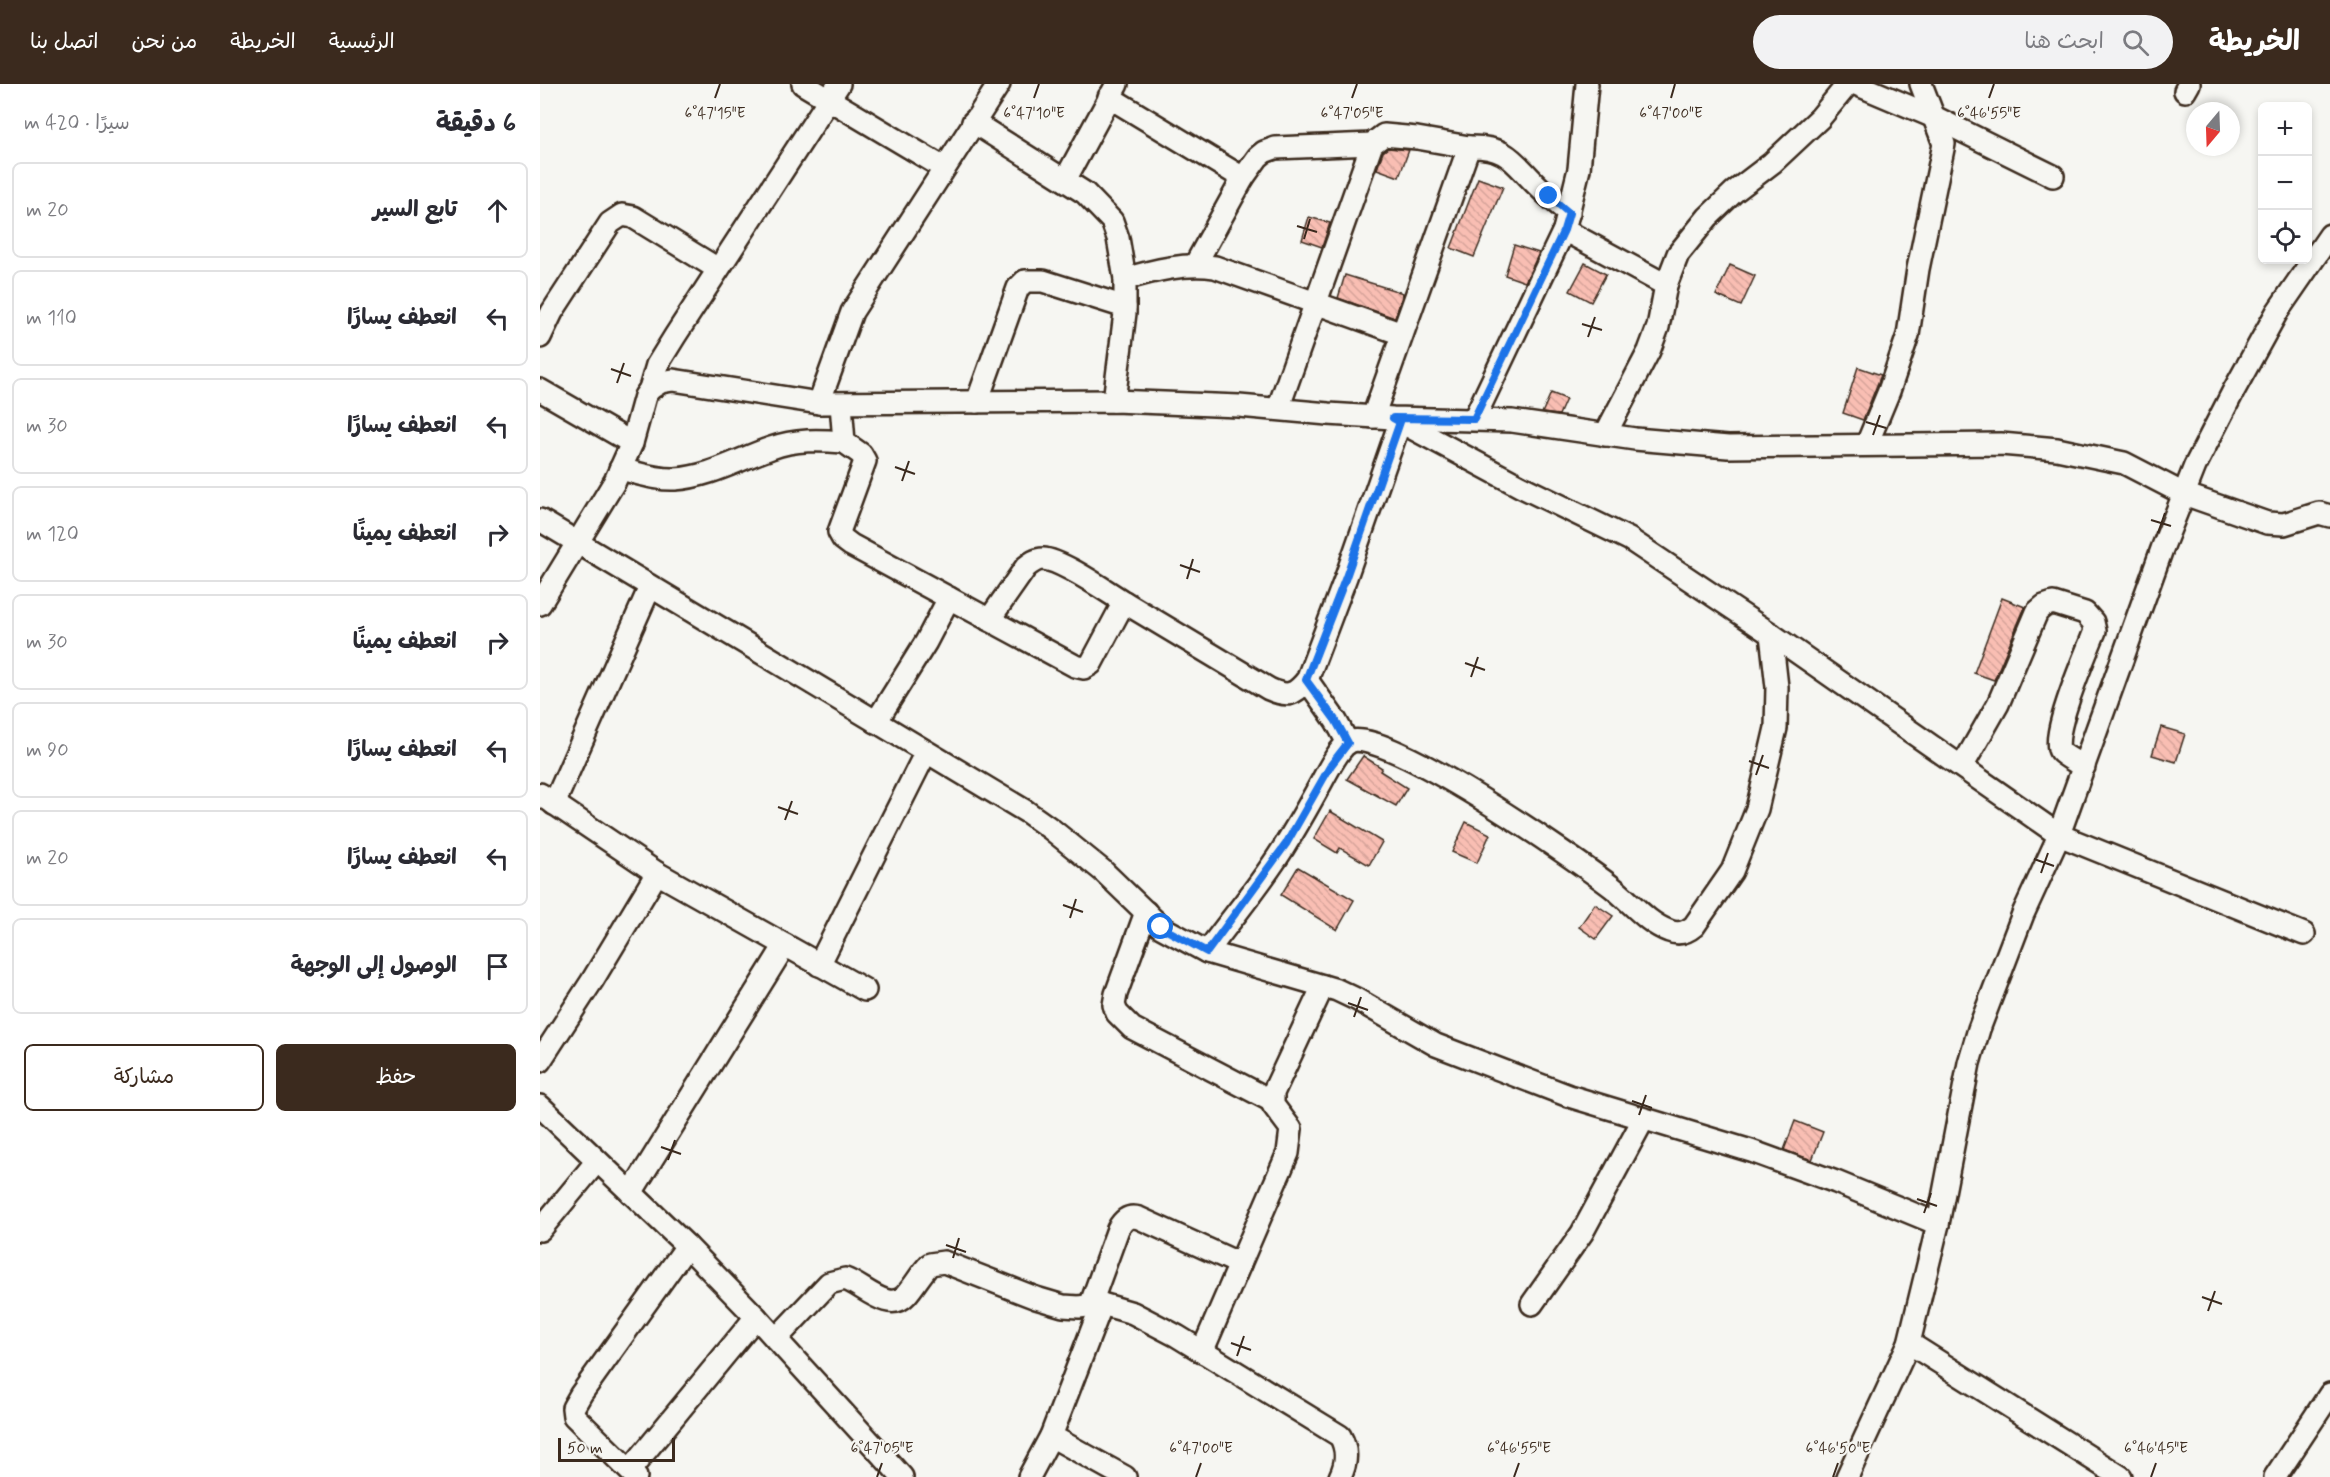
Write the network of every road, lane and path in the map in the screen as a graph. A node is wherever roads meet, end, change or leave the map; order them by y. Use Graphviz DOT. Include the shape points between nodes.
graph roads {
  1 [pos="803,84"];
  2 [pos="999,84"];
  3 [pos="1587,84"];
  4 [pos="1848,84"];
  5 [pos="1856,84"];
  6 [pos="1921,84"];
  7 [pos="835,91"];
  8 [pos="1113,91"];
  9 [pos="1934,117"];
  10 [pos="973,122"];
  11 [pos="1372,144"];
  12 [pos="1470,147"];
  13 [pos="944,168"];
  14 [pos="2053,177"];
  15 [pos="1243,178"];
  16 [pos="1065,180"];
  17 [pos="1567,222"];
  18 [pos="2330,234"];
  19 [pos="1195,265"];
  20 [pos="718,268"];
  21 [pos="1125,279"];
  22 [pos="1666,285"];
  23 [pos="1316,303"];
  24 [pos="1125,306"];
  25 [pos="1402,334"];
  26 [pos="540,337"];
  27 [pos="650,389"];
  28 [pos="540,390"];
  29 [pos="1114,401"];
  30 [pos="976,402"];
  31 [pos="819,404"];
  32 [pos="842,404"];
  33 [pos="1278,410"];
  34 [pos="1388,419"];
  35 [pos="1474,419"];
  36 [pos="1605,435"];
  37 [pos="844,442"];
  38 [pos="632,443"];
  39 [pos="1867,444"];
  40 [pos="620,469"];
  41 [pos="2184,494"];
  42 [pos="2330,516"];
  43 [pos="540,520"];
  44 [pos="579,542"];
  45 [pos="650,587"];
  46 [pos="949,598"];
  47 [pos="1124,602"];
  48 [pos="540,604"];
  49 [pos="989,620"];
  50 [pos="1771,634"];
  51 [pos="1306,680"];
  52 [pos="876,722"];
  53 [pos="1348,743"];
  54 [pos="926,752"];
  55 [pos="2084,766"];
  56 [pos="1962,767"];
  57 [pos="547,799"];
  58 [pos="2059,835"];
  59 [pos="657,873"];
  60 [pos="1146,912"];
  61 [pos="2304,934"];
  62 [pos="785,945"];
  63 [pos="1207,952"];
  64 [pos="819,965"];
  65 [pos="1323,986"];
  66 [pos="865,990"];
  67 [pos="540,1061"];
  68 [pos="1272,1101"];
  69 [pos="540,1106"];
  70 [pos="1643,1120"];
  71 [pos="597,1161"];
  72 [pos="631,1193"];
  73 [pos="1938,1224"];
  74 [pos="540,1230"];
  75 [pos="687,1246"];
  76 [pos="1240,1264"];
  77 [pos="1532,1304"];
  78 [pos="1096,1305"];
  79 [pos="756,1317"];
  80 [pos="776,1339"];
  81 [pos="1909,1343"];
  82 [pos="1202,1352"];
  83 [pos="2328,1400"];
  84 [pos="1051,1436"];
  85 [pos="633,1474"];
  86 [pos="895,1474"];
  87 [pos="1029,1477"];
  88 [pos="1125,1477"];
  89 [pos="1340,1477"];
  90 [pos="1847,1477"];
  91 [pos="2121,1477"];
  92 [pos="2276,1477"];
  1 -- 7 [label="street"];
  2 -- 10 [label="street"];
  3 -- 17 [label="street" via="1579,169"];
  4 -- 22 [label="street" via="1820,118 1708,217 1678,254"];
  5 -- 9 [label="street"];
  6 -- 9 [label="street"];
  7 -- 13 [label="street"];
  7 -- 20 [label="street"];
  8 -- 15 [label="street"];
  8 -- 16 [label="street"];
  9 -- 14 [label="street"];
  9 -- 39 [label="street" via="1944,144 1908,335"];
  10 -- 13 [label="street"];
  10 -- 16 [label="street"];
  11 -- 12 [label="street" via="1384,135"];
  11 -- 15 [label="street" via="1275,148 1258,157"];
  11 -- 23 [label="street"];
  12 -- 17 [label="street" via="1487,147 1517,161"];
  12 -- 25 [label="street"];
  13 -- 31 [label="street" via="852,312"];
  15 -- 19 [label="street"];
  16 -- 21 [label="street" via="1085,193 1112,221"];
  17 -- 22 [label="street"];
  17 -- 35 [label="street"];
  18 -- 41 [label="street" via="2277,312"];
  19 -- 21 [label="street"];
  19 -- 23 [label="street" via="1215,267"];
  20 -- 26 [label="street" via="633,217 618,216 552,312"];
  20 -- 27 [label="street" via="657,365"];
  21 -- 24 [label="street"];
  22 -- 36 [label="street" via="1649,351"];
  23 -- 25 [label="street"];
  23 -- 33 [label="street"];
  24 -- 29 [label="street"];
  24 -- 30 [label="street" via="1043,281 1024,281"];
  25 -- 34 [label="street"];
  27 -- 31 [label="street" via="673,381"];
  27 -- 38 [label="street"];
  28 -- 38 [label="street"];
  29 -- 30 [label="street"];
  29 -- 33 [label="street"];
  30 -- 32 [label="street"];
  31 -- 32 [label="street"];
  32 -- 37 [label="street"];
  33 -- 34 [label="street"];
  34 -- 35 [label="street"];
  34 -- 50 [label="street" via="1629,539"];
  34 -- 51 [label="street" via="1346,577"];
  35 -- 36 [label="street"];
  36 -- 39 [label="street" via="1728,447"];
  37 -- 40 [label="street" via="804,440 693,477 662,479"];
  37 -- 46 [label="street" via="865,460 839,532 843,539"];
  38 -- 40 [label="street"];
  39 -- 41 [label="street" via="2001,444 2057,449 2124,463"];
  40 -- 44 [label="street"];
  41 -- 42 [label="street" via="2267,523 2284,524 2319,513"];
  41 -- 55 [label="street"];
  43 -- 44 [label="street"];
  44 -- 45 [label="street"];
  44 -- 48 [label="street"];
  45 -- 52 [label="street"];
  45 -- 57 [label="street"];
  46 -- 49 [label="street"];
  46 -- 52 [label="street"];
  47 -- 49 [label="street" via="1066,568 1041,559 1026,567"];
  47 -- 49 [label="street" via="1091,664 1084,668"];
  47 -- 51 [label="street" via="1282,695 1299,690"];
  50 -- 53 [label="street" via="1777,687 1776,728 1757,809 1732,871 1694,926 1682,933 1667,930 1647,918 1612,887 1480,796 1372,743"];
  50 -- 56 [label="street"];
  51 -- 53 [label="street"];
  52 -- 54 [label="street"];
  53 -- 63 [label="street" via="1286,844"];
  54 -- 60 [label="street" via="1051,829"];
  54 -- 64 [label="street"];
  55 -- 56 [label="street" via="2061,751 2058,742 2060,724 2095,631 2085,614 2053,603 2037,612 1998,704"];
  55 -- 58 [label="street"];
  56 -- 58 [label="street"];
  57 -- 59 [label="street"];
  58 -- 61 [label="street"];
  58 -- 73 [label="street" via="2019,924 1979,1029"];
  59 -- 62 [label="street"];
  59 -- 67 [label="street"];
  60 -- 63 [label="street" via="1173,936"];
  60 -- 68 [label="street" via="1116,993 1114,1005 1118,1014 1146,1036"];
  62 -- 64 [label="street"];
  62 -- 72 [label="street"];
  63 -- 65 [label="street"];
  64 -- 66 [label="street"];
  65 -- 68 [label="street" via="1275,1086"];
  65 -- 70 [label="street" via="1356,999 1436,1045"];
  68 -- 76 [label="street" via="1291,1129 1288,1153"];
  69 -- 71 [label="street"];
  70 -- 73 [label="street" via="1761,1155"];
  70 -- 77 [label="street" via="1582,1233"];
  71 -- 72 [label="street"];
  71 -- 74 [label="street"];
  72 -- 75 [label="street"];
  73 -- 81 [label="street"];
  75 -- 79 [label="street"];
  75 -- 85 [label="street" via="573,1408 574,1416"];
  76 -- 78 [label="street" via="1139,1218 1129,1218 1118,1229"];
  76 -- 82 [label="street"];
  78 -- 80 [label="street" via="1063,1306 936,1262 894,1302 845,1279 829,1283"];
  78 -- 82 [label="street" via="1133,1313"];
  78 -- 84 [label="street"];
  79 -- 80 [label="street"];
  79 -- 85 [label="street"];
  80 -- 86 [label="street"];
  81 -- 90 [label="street"];
  81 -- 91 [label="street"];
  82 -- 89 [label="street" via="1340,1437 1346,1465"];
  83 -- 92 [label="street"];
  84 -- 87 [label="street"];
  84 -- 88 [label="street"];
}
